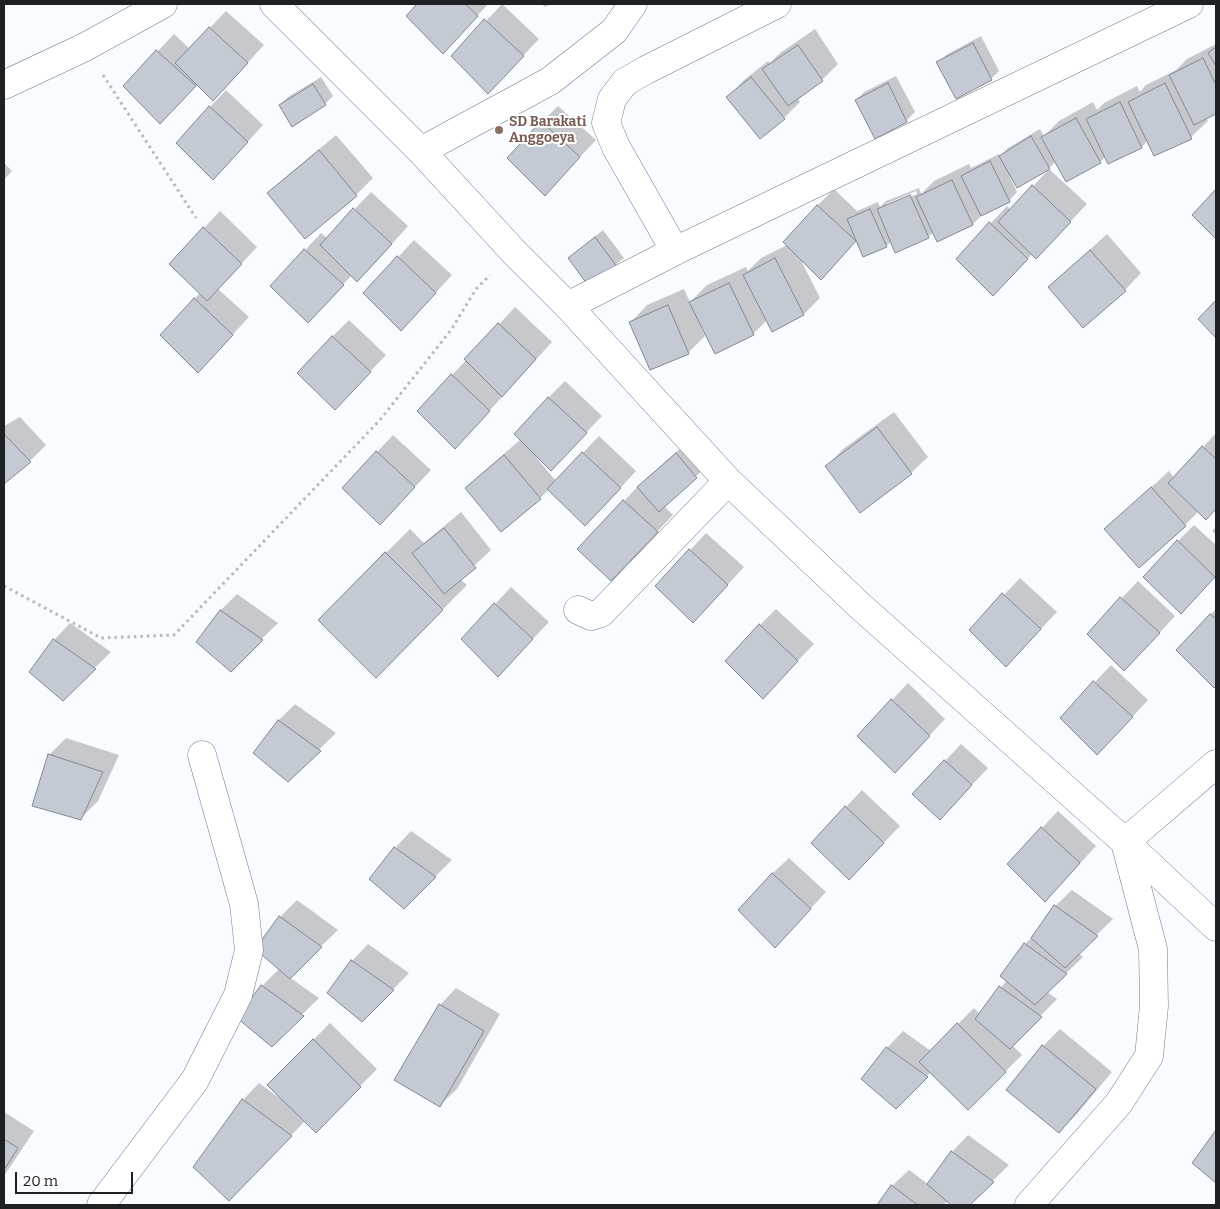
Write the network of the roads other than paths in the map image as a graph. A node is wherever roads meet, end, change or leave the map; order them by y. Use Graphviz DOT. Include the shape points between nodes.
graph roads {
  1 [pos="163,4"];
  2 [pos="274,4"];
  3 [pos="633,4"];
  4 [pos="778,4"];
  5 [pos="1189,4"];
  6 [pos="4,85"];
  7 [pos="421,151"];
  8 [pos="675,251"];
  9 [pos="568,306"];
  10 [pos="728,481"];
  11 [pos="578,610"];
  12 [pos="202,755"];
  13 [pos="1216,764"];
  14 [pos="1125,842"];
  15 [pos="1216,927"];
  16 [pos="101,1205"];
  17 [pos="1029,1205"];
  1 -- 6 [label="street" via="85,47"];
  2 -- 7 [label="street"];
  3 -- 7 [label="street" via="614,31 550,81"];
  4 -- 8 [label="street" via="625,82 612,99 606,123 616,147"];
  5 -- 8 [label="street"];
  7 -- 9 [label="street"];
  8 -- 9 [label="street"];
  9 -- 10 [label="street"];
  10 -- 11 [label="street" via="601,613 591,616"];
  10 -- 14 [label="street" via="859,605"];
  12 -- 16 [label="street" via="244,904 249,950 238,995 195,1080"];
  13 -- 14 [label="street"];
  14 -- 15 [label="street"];
  14 -- 17 [label="street" via="1153,949 1154,1006 1149,1056 1119,1103"];
}
